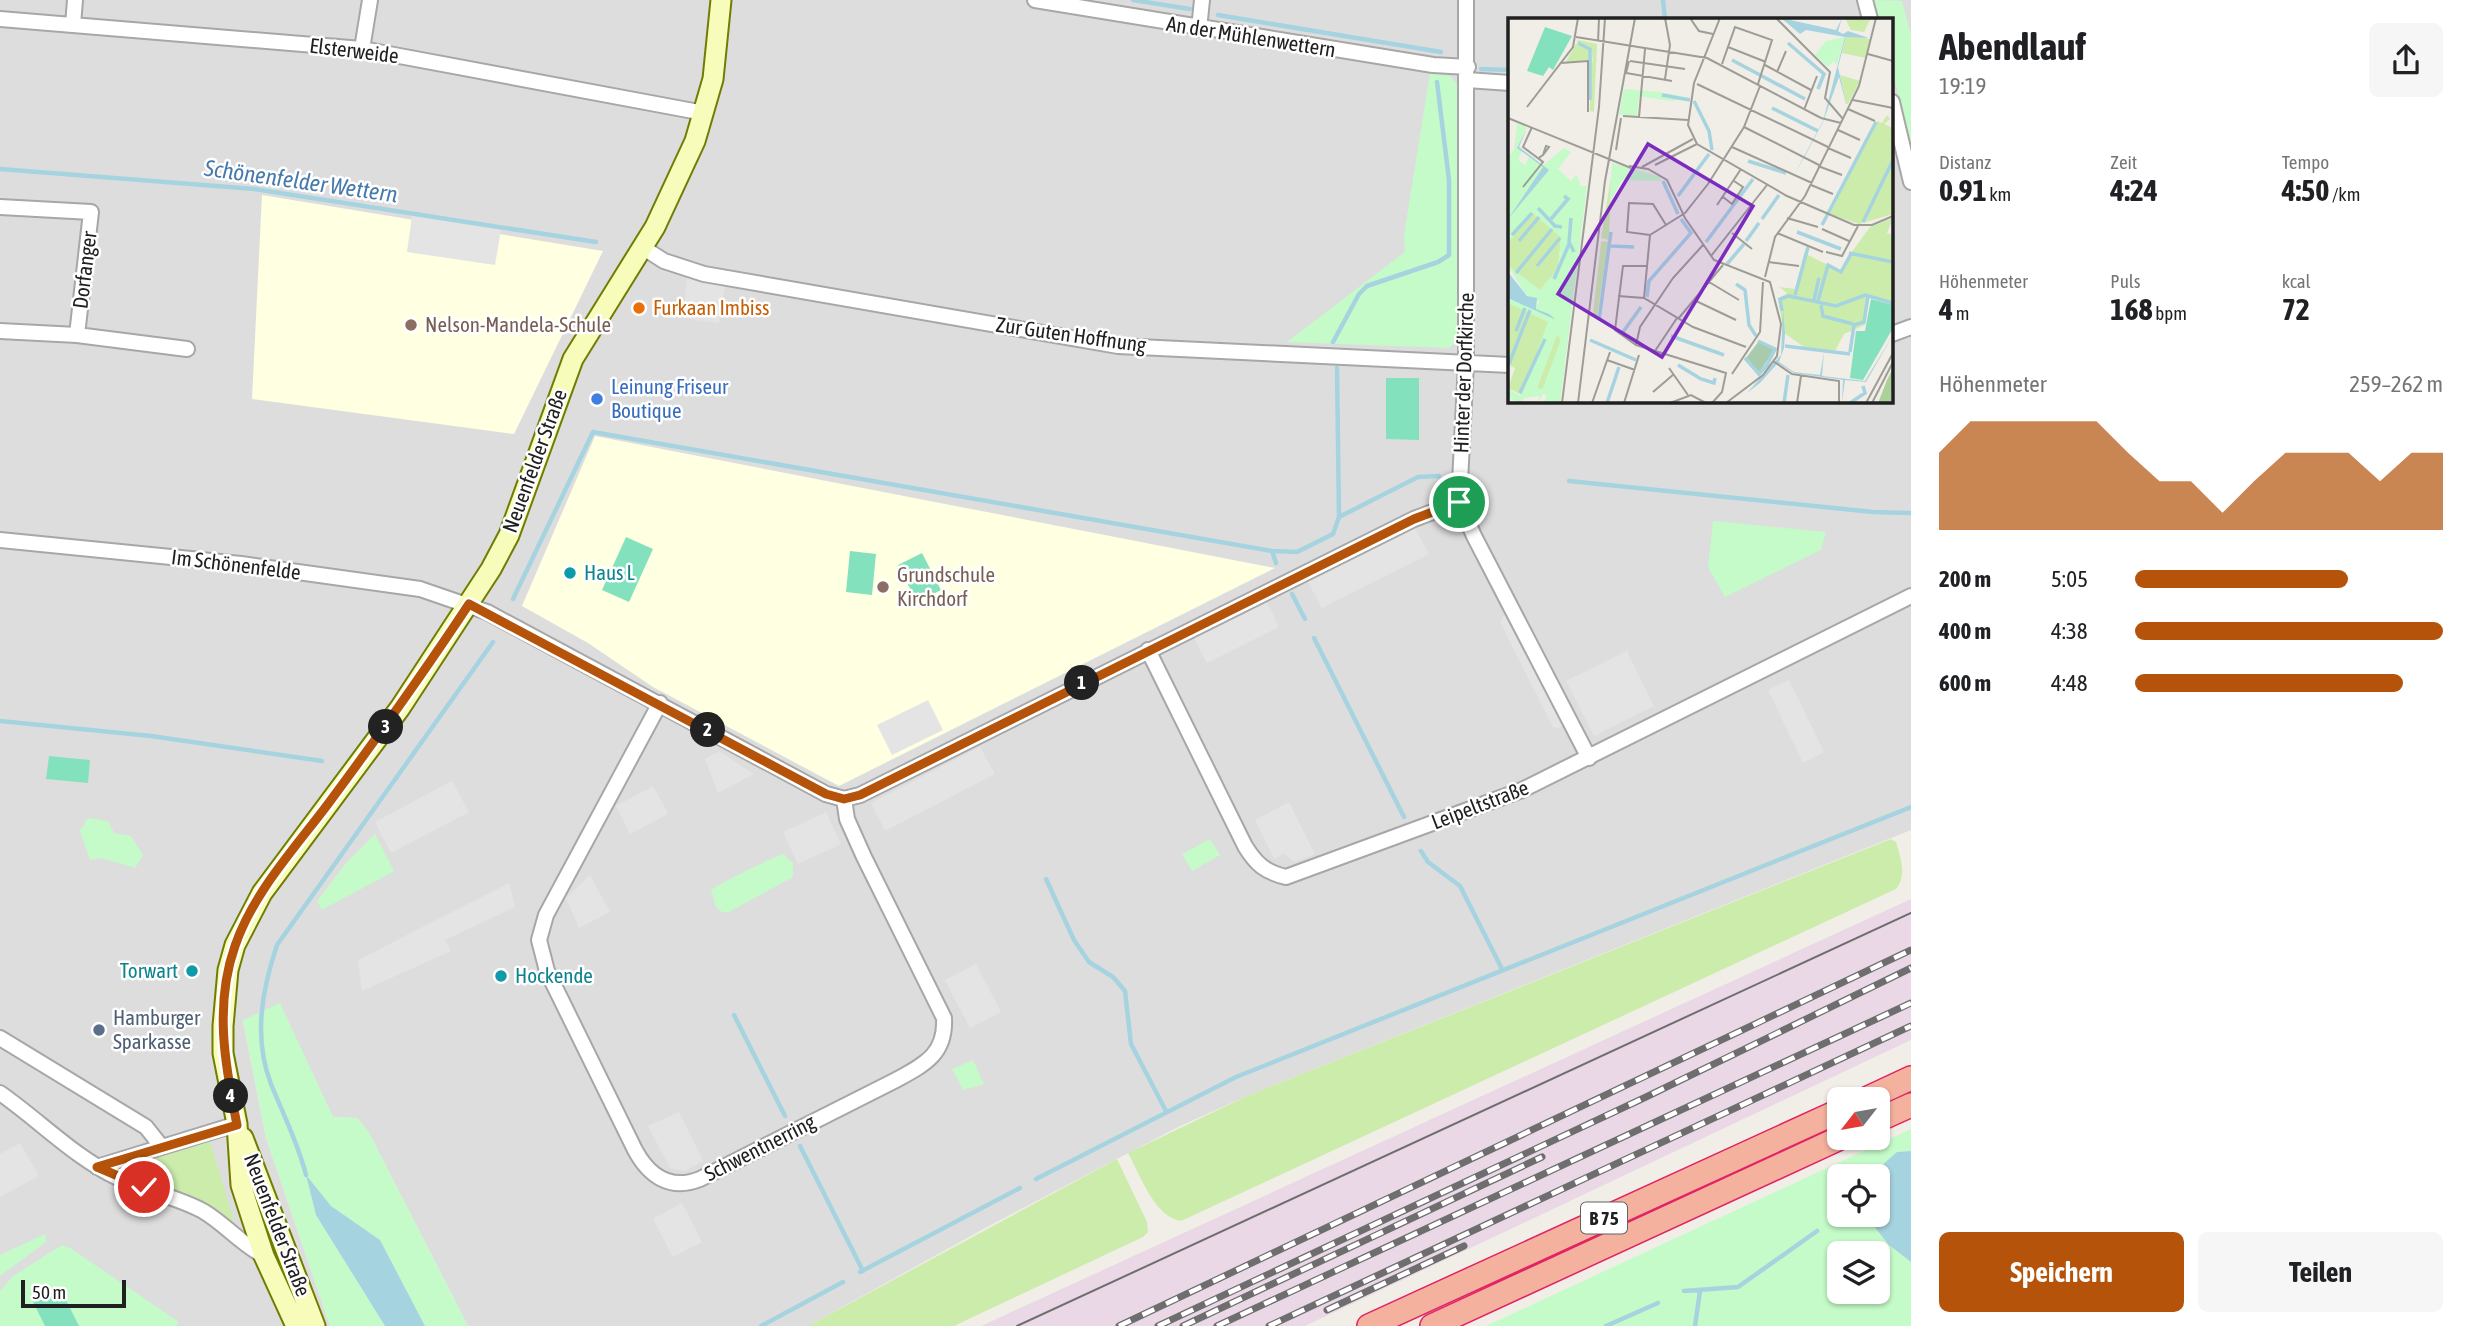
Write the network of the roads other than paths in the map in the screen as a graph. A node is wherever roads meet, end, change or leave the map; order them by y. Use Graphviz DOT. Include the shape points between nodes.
graph roads {
  1 [pos="75,0"];
  2 [pos="370,0"];
  3 [pos="721,0"];
  4 [pos="1035,0"];
  5 [pos="1202,0"];
  6 [pos="1466,0"];
  7 [pos="1864,0"];
  8 [pos="1870,18"];
  9 [pos="0,19"];
  10 [pos="73,25"];
  11 [pos="1199,29"];
  12 [pos="362,50"];
  13 [pos="1467,74"];
  14 [pos="1508,83"];
  15 [pos="1894,112"];
  16 [pos="704,113"];
  17 [pos="1911,182"];
  18 [pos="0,207"];
  19 [pos="642,247"];
  20 [pos="1911,327"];
  21 [pos="0,331"];
  22 [pos="1894,333"];
  23 [pos="77,335"];
  24 [pos="187,349"];
  25 [pos="1466,363"];
  26 [pos="1508,365"];
  27 [pos="1459,502"];
  28 [pos="0,540"];
  29 [pos="1911,596"];
  30 [pos="469,604"];
  31 [pos="1148,650"];
  32 [pos="660,703"];
  33 [pos="1589,758"];
  34 [pos="844,799"];
  35 [pos="0,1038"];
  36 [pos="1911,1078"];
  37 [pos="1890,1088"];
  38 [pos="0,1093"];
  39 [pos="1911,1105"];
  40 [pos="1890,1115"];
  41 [pos="1827,1116"];
  42 [pos="237,1125"];
  43 [pos="1827,1144"];
  44 [pos="161,1146"];
  45 [pos="97,1167"];
  46 [pos="264,1256"];
  47 [pos="296,1326"];
  48 [pos="315,1326"];
  49 [pos="1369,1326"];
  50 [pos="1432,1326"];
  1 -- 10 [label="street"];
  2 -- 12 [label="street"];
  3 -- 16 [label="main road, Neuenfelder Straße" via="716,58"];
  4 -- 11 [label="street, An der Mühlenwettern"];
  5 -- 11 [label="street"];
  6 -- 13 [label="street, Hinter der Dorfkirche"];
  7 -- 8 [label="street"];
  9 -- 10 [label="street, Elsterweide"];
  10 -- 12 [label="street, Elsterweide"];
  11 -- 13 [label="street, An der Mühlenwettern"];
  12 -- 16 [label="street, Elsterweide"];
  13 -- 14 [label="street, An der Mühlenwettern"];
  13 -- 25 [label="street, Hinter der Dorfkirche"];
  15 -- 17 [label="street"];
  16 -- 19 [label="main road, Neuenfelder Straße" via="681,174"];
  18 -- 23 [label="street, Dorfanger" via="92,212"];
  19 -- 25 [label="street, Zur Guten Hoffnung" via="664,261 704,274 1118,345"];
  19 -- 30 [label="main road, Neuenfelder Straße" via="573,359 509,534"];
  20 -- 22 [label="street"];
  21 -- 23 [label="street, Dorfanger"];
  23 -- 24 [label="street, Dorfanger"];
  25 -- 26 [label="street, Zur Guten Hoffnung"];
  25 -- 27 [label="street, Hinter der Dorfkirche"];
  27 -- 31 [label="street" via="1414,519"];
  27 -- 33 [label="street, Hinter der Dorfkirche"];
  28 -- 30 [label="street, Im Schönenfelde" via="241,564 420,589"];
  29 -- 33 [label="street, Leipeltstraße"];
  30 -- 32 [label="street, Im Schönenfelde"];
  30 -- 42 [label="main road, Neuenfelder Straße" via="400,708 262,892 235,945 228,970 223,1053"];
  31 -- 33 [label="street, Leipeltstraße" via="1245,846 1255,863 1270,874 1286,877 1302,872 1522,790"];
  31 -- 34 [label="street"];
  32 -- 34 [label="street, Im Schönenfelde" via="826,794"];
  32 -- 34 [label="street, Schwentnerring" via="545,915 538,940 540,955 643,1166 655,1176 672,1183 695,1181 928,1062 945,1035 944,1018 864,857 847,819"];
  35 -- 44 [label="street" via="146,1127"];
  36 -- 37 [label="highway"];
  38 -- 45 [label="street"];
  39 -- 40 [label="highway"];
  41 -- 49 [label="highway, B 75"];
  42 -- 44 [label="street"];
  42 -- 46 [label="main road, Neuenfelder Straße" via="241,1185"];
  42 -- 48 [label="main road, Neuenfelder Straße"];
  43 -- 50 [label="highway, B 75"];
  44 -- 45 [label="street"];
  45 -- 46 [label="street" via="184,1201 223,1223"];
  46 -- 47 [label="main road, Neuenfelder Straße"];
}
